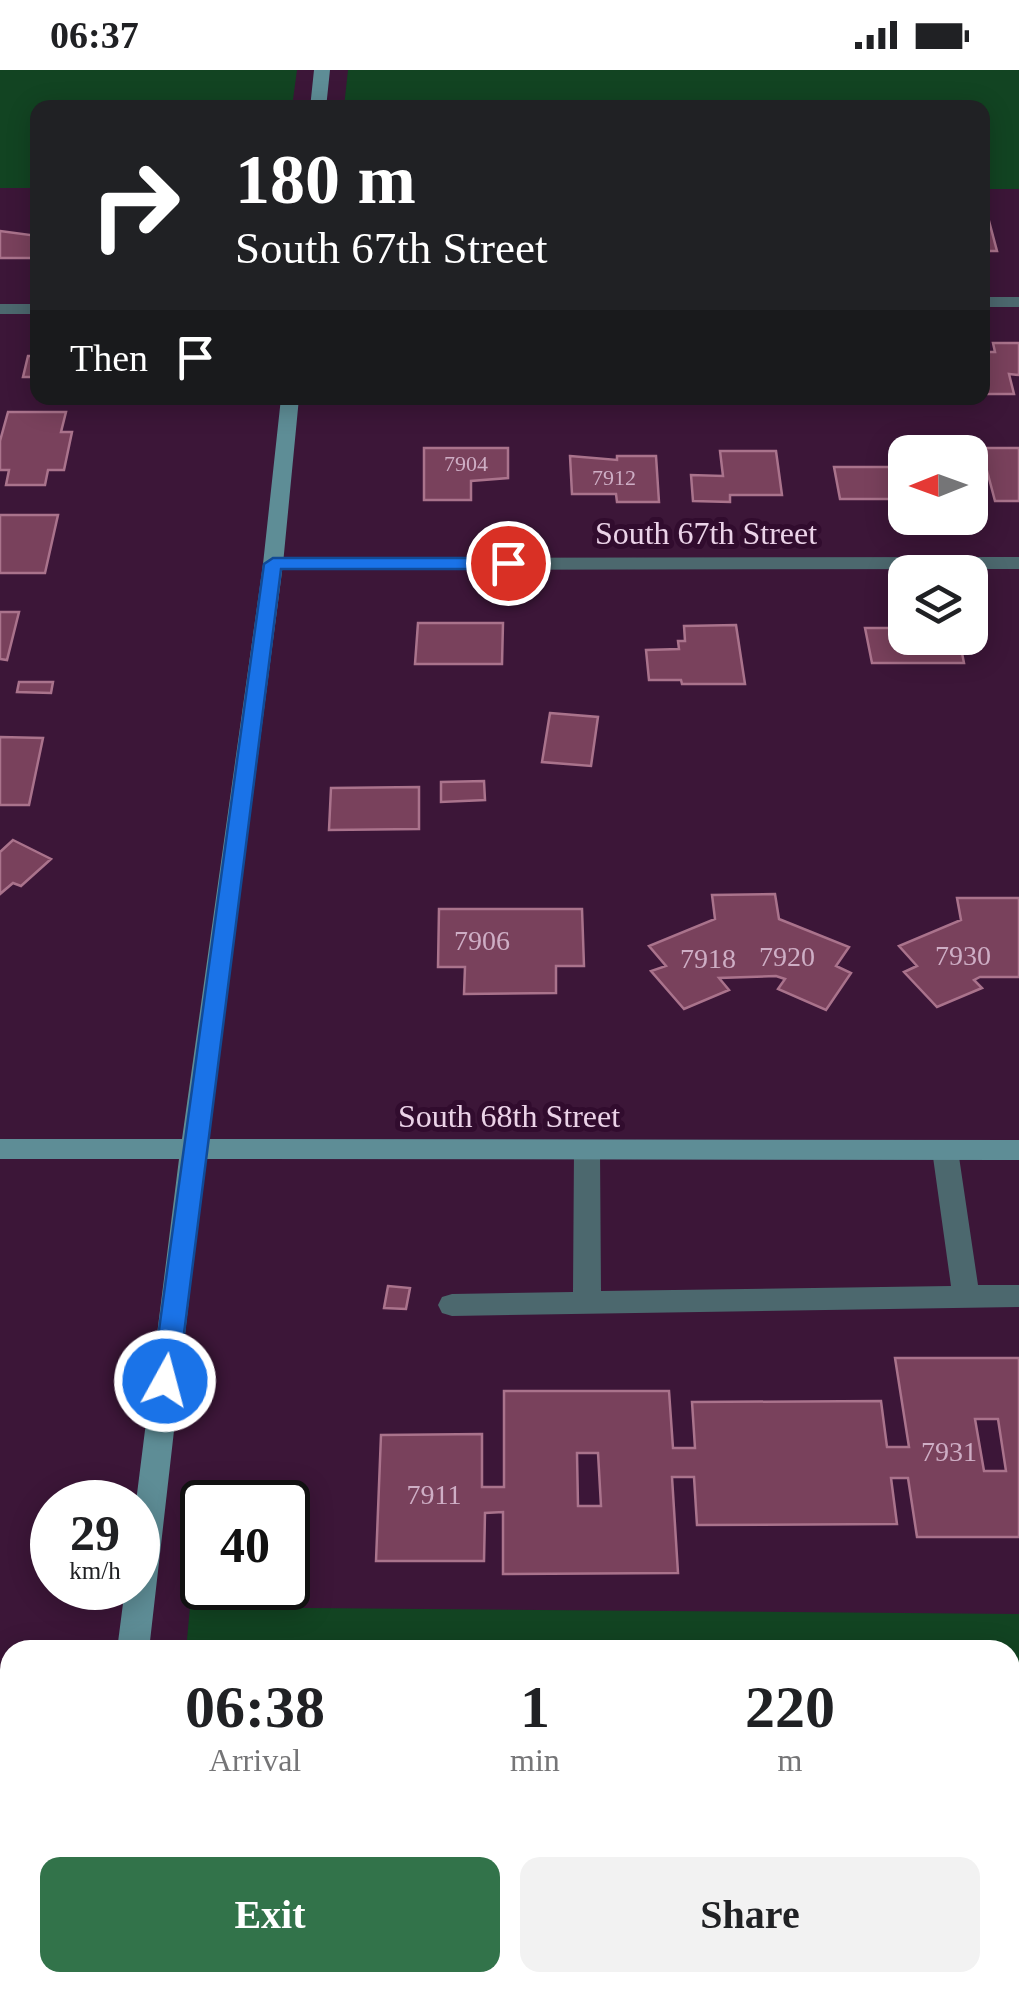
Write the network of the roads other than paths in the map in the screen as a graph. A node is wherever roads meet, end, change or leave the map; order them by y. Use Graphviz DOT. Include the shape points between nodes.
graph roads {
  1 [pos="322,70"];
  2 [pos="319,100"];
  3 [pos="990,302"];
  4 [pos="1019,302"];
  5 [pos="0,309"];
  6 [pos="30,309"];
  7 [pos="289,405"];
  8 [pos="1019,563"];
  9 [pos="273,564"];
  10 [pos="0,1149"];
  11 [pos="945,1150"];
  12 [pos="1019,1150"];
  13 [pos="193,1151"];
  14 [pos="587,1151"];
  15 [pos="1019,1296"];
  16 [pos="966,1297"];
  17 [pos="587,1303"];
  18 [pos="452,1305"];
  19 [pos="133,1640"];
  1 -- 2 [label="street"];
  3 -- 4 [label="street"];
  5 -- 6 [label="street"];
  7 -- 9 [label="street"];
  8 -- 9 [label="street, South 67th Street"];
  9 -- 13 [label="street"];
  10 -- 13 [label="street, South 68th Street"];
  11 -- 12 [label="street, South 68th Street"];
  11 -- 14 [label="street, South 68th Street"];
  11 -- 16 [label="street"];
  13 -- 14 [label="street, South 68th Street"];
  13 -- 19 [label="street"];
  14 -- 17 [label="street"];
  15 -- 16 [label="street"];
  16 -- 17 [label="street"];
  17 -- 18 [label="street"];
}
